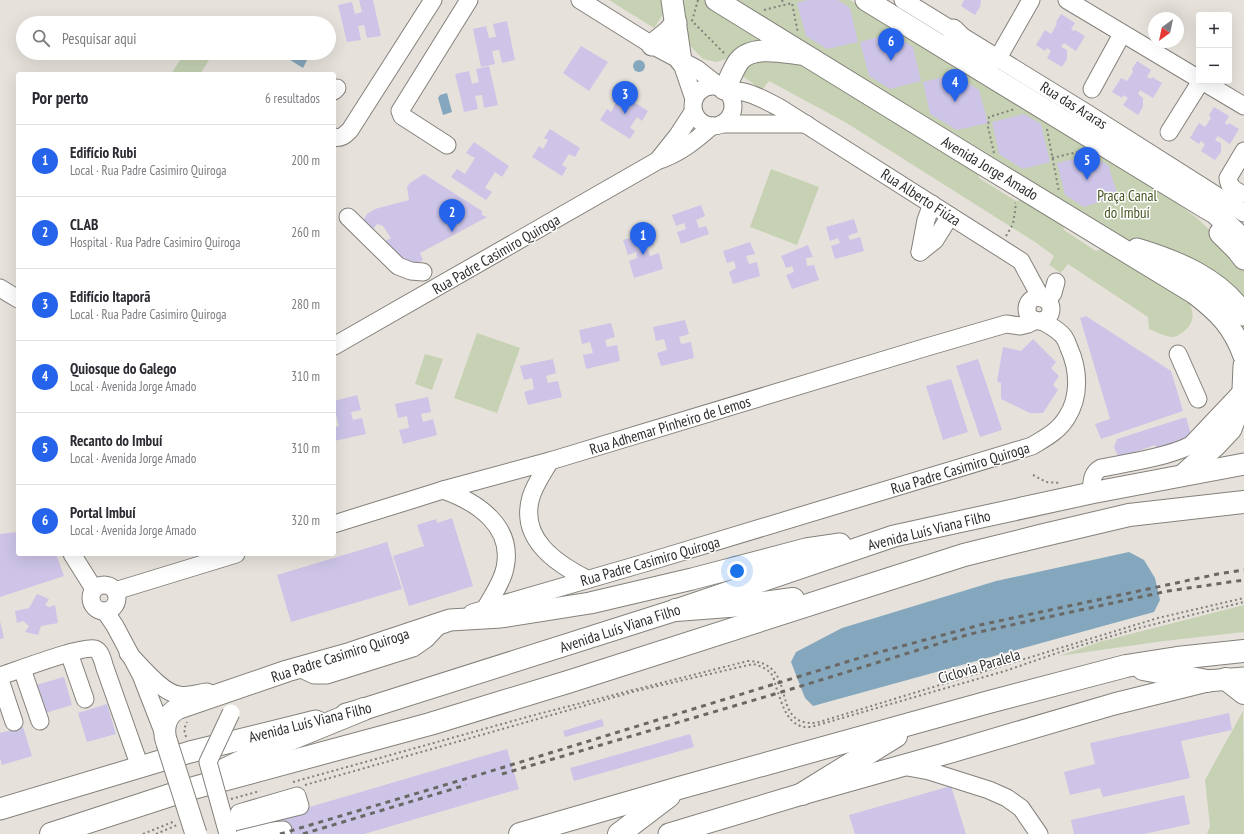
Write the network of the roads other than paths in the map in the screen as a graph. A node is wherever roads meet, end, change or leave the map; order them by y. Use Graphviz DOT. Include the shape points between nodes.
graph roads {
  1 [pos="433,0"];
  2 [pos="469,0"];
  3 [pos="580,0"];
  4 [pos="672,0"];
  5 [pos="716,0"];
  6 [pos="866,0"];
  7 [pos="903,0"];
  8 [pos="1031,0"];
  9 [pos="1067,0"];
  10 [pos="676,23"];
  11 [pos="953,30"];
  12 [pos="1122,34"];
  13 [pos="652,45"];
  14 [pos="806,55"];
  15 [pos="998,58"];
  16 [pos="681,61"];
  17 [pos="1196,77"];
  18 [pos="1200,84"];
  19 [pos="1207,84"];
  20 [pos="724,89"];
  21 [pos="1092,89"];
  22 [pos="1017,99"];
  23 [pos="694,106"];
  24 [pos="1244,106"];
  25 [pos="806,124"];
  26 [pos="717,125"];
  27 [pos="1169,132"];
  28 [pos="336,137"];
  29 [pos="447,145"];
  30 [pos="1244,151"];
  31 [pos="657,161"];
  32 [pos="1244,194"];
  33 [pos="932,204"];
  34 [pos="1244,212"];
  35 [pos="950,216"];
  36 [pos="348,217"];
  37 [pos="1110,241"];
  38 [pos="1242,249"];
  39 [pos="423,272"];
  40 [pos="1056,282"];
  41 [pos="0,288"];
  42 [pos="16,299"];
  43 [pos="1037,309"];
  44 [pos="1244,315"];
  45 [pos="336,345"];
  46 [pos="1178,354"];
  47 [pos="1244,356"];
  48 [pos="1244,366"];
  49 [pos="1243,390"];
  50 [pos="1198,400"];
  51 [pos="550,461"];
  52 [pos="1244,464"];
  53 [pos="1182,476"];
  54 [pos="1244,487"];
  55 [pos="443,490"];
  56 [pos="1091,492"];
  57 [pos="1244,502"];
  58 [pos="1177,509"];
  59 [pos="336,523"];
  60 [pos="894,536"];
  61 [pos="74,556"];
  62 [pos="227,556"];
  63 [pos="587,579"];
  64 [pos="99,585"];
  65 [pos="842,594"];
  66 [pos="485,609"];
  67 [pos="108,610"];
  68 [pos="676,610"];
  69 [pos="446,621"];
  70 [pos="1244,651"];
  71 [pos="69,653"];
  72 [pos="128,653"];
  73 [pos="1126,666"];
  74 [pos="22,669"];
  75 [pos="0,676"];
  76 [pos="1226,679"];
  77 [pos="0,680"];
  78 [pos="249,684"];
  79 [pos="1244,693"];
  80 [pos="85,699"];
  81 [pos="364,709"];
  82 [pos="231,713"];
  83 [pos="40,721"];
  84 [pos="14,722"];
  85 [pos="918,722"];
  86 [pos="165,739"];
  87 [pos="900,766"];
  88 [pos="140,767"];
  89 [pos="679,788"];
  90 [pos="186,790"];
  91 [pos="802,794"];
  92 [pos="0,810"];
  93 [pos="241,814"];
  94 [pos="283,830"];
  95 [pos="230,831"];
  96 [pos="51,834"];
  97 [pos="196,834"];
  98 [pos="520,834"];
  99 [pos="619,834"];
  100 [pos="670,834"];
  101 [pos="1040,834"];
  1 -- 28 [label="street" via="350,130 345,135"];
  2 -- 29 [label="street" via="400,110 402,116"];
  3 -- 13 [label="street"];
  4 -- 10 [label="main road"];
  5 -- 14 [label="main road, Avenida Jorge Amado"];
  6 -- 22 [label="main road"];
  7 -- 11 [label="street, Rua das Araras"];
  8 -- 15 [label="street"];
  9 -- 12 [label="street"];
  10 -- 13 [label="main road"];
  10 -- 16 [label="main road"];
  11 -- 15 [label="street, Rua das Araras"];
  11 -- 22 [label="main road"];
  12 -- 17 [label="street"];
  12 -- 21 [label="street"];
  13 -- 16 [label="street"];
  14 -- 20 [label="main road" via="757,52 744,56 736,65"];
  14 -- 37 [label="main road, Avenida Jorge Amado"];
  15 -- 34 [label="street, Rua das Araras"];
  16 -- 20 [label="street" via="697,69"];
  16 -- 23 [label="street"];
  18 -- 27 [label="street"];
  19 -- 24 [label="street"];
  20 -- 23 [label="street" via="707,86 697,94"];
  20 -- 25 [label="street, Rua Alberto Fiúza" via="755,95"];
  20 -- 26 [label="street" via="733,106 730,116"];
  22 -- 38 [label="main road" via="1145,169 1215,213"];
  23 -- 26 [label="street" via="701,122"];
  23 -- 31 [label="street, Rua Padre Casimiro Quiroga" via="678,135"];
  25 -- 26 [label="street"];
  25 -- 33 [label="street, Rua Alberto Fiúza"];
  26 -- 31 [label="street, Rua Padre Casimiro Quiroga" via="672,156"];
  30 -- 32 [label="street" via="1228,178 1230,186"];
  31 -- 45 [label="street, Rua Padre Casimiro Quiroga"];
  33 -- 35 [label="street, Rua Alberto Fiúza"];
  33 -- 35 [label="street" via="920,252 935,240"];
  35 -- 43 [label="street, Rua Alberto Fiúza" via="1021,261 1029,278"];
  36 -- 39 [label="street" via="398,266"];
  37 -- 44 [label="main road" via="1166,257 1198,273 1220,289"];
  37 -- 47 [label="main road, Avenida Jorge Amado" via="1194,293 1215,309 1229,326"];
  40 -- 43 [label="street" via="1053,293"];
  41 -- 42 [label="street"];
  43 -- 51 [label="street, Rua Adhemar Pinheiro de Lemos" via="1011,319 1006,324"];
  43 -- 63 [label="street, Rua Padre Casimiro Quiroga" via="1064,337 1076,370 1077,385 1073,407 1067,418 1052,434 1032,446"];
  46 -- 50 [label="street"];
  48 -- 49 [label="main road"];
  49 -- 53 [label="main road" via="1231,429"];
  49 -- 56 [label="street" via="1191,445 1101,468 1093,478"];
  51 -- 55 [label="street, Rua Adhemar Pinheiro de Lemos"];
  51 -- 63 [label="street" via="531,496 529,518 532,530 545,552"];
  52 -- 53 [label="main road, Avenida Luís Viana Filho"];
  53 -- 56 [label="main road, Avenida Luís Viana Filho"];
  54 -- 58 [label="highway" via="1207,492"];
  55 -- 59 [label="street, Rua Adhemar Pinheiro de Lemos"];
  55 -- 66 [label="street" via="479,508 500,529 505,542 505,568"];
  56 -- 60 [label="main road, Avenida Luís Viana Filho"];
  57 -- 58 [label="highway"];
  58 -- 65 [label="highway" via="1129,515 994,547"];
  60 -- 68 [label="main road, Avenida Luís Viana Filho"];
  60 -- 69 [label="main road" via="806,549 590,603 501,617"];
  61 -- 64 [label="street"];
  62 -- 64 [label="street"];
  63 -- 66 [label="street, Rua Padre Casimiro Quiroga"];
  64 -- 67 [label="street" via="117,601"];
  64 -- 67 [label="street, Rua Padre Casimiro Quiroga" via="91,596 92,604 97,610"];
  65 -- 68 [label="highway"];
  65 -- 90 [label="highway" via="430,724"];
  66 -- 69 [label="street, Rua Padre Casimiro Quiroga"];
  67 -- 72 [label="street, Rua Padre Casimiro Quiroga"];
  68 -- 81 [label="main road, Avenida Luís Viana Filho"];
  69 -- 78 [label="main road, Rua Padre Casimiro Quiroga"];
  70 -- 73 [label="highway"];
  71 -- 74 [label="street"];
  71 -- 80 [label="street"];
  71 -- 88 [label="street" via="87,648 98,652"];
  72 -- 78 [label="street, Rua Padre Casimiro Quiroga" via="159,684 179,696"];
  72 -- 86 [label="street, Rua Padre Casimiro Quiroga" via="141,675"];
  73 -- 76 [label="highway"];
  73 -- 85 [label="highway"];
  74 -- 75 [label="street"];
  74 -- 83 [label="street"];
  76 -- 79 [label="highway"];
  76 -- 87 [label="main road" via="1114,704"];
  77 -- 84 [label="street"];
  78 -- 86 [label="main road" via="173,711 165,724"];
  81 -- 88 [label="main road, Avenida Luís Viana Filho"];
  81 -- 90 [label="highway" via="270,747"];
  82 -- 95 [label="street, bridge" via="208,762"];
  85 -- 89 [label="highway"];
  85 -- 91 [label="highway"];
  86 -- 97 [label="main road, bridge"];
  87 -- 91 [label="main road"];
  87 -- 101 [label="street" via="959,776 1007,798 1021,808"];
  88 -- 92 [label="main road, Avenida Luís Viana Filho"];
  89 -- 98 [label="highway"];
  89 -- 99 [label="highway"];
  90 -- 96 [label="highway"];
  91 -- 100 [label="main road"];
  93 -- 95 [label="street, bridge" via="294,801 294,804 240,817 239,813 297,796 300,806"];
  94 -- 95 [label="street"];
}
